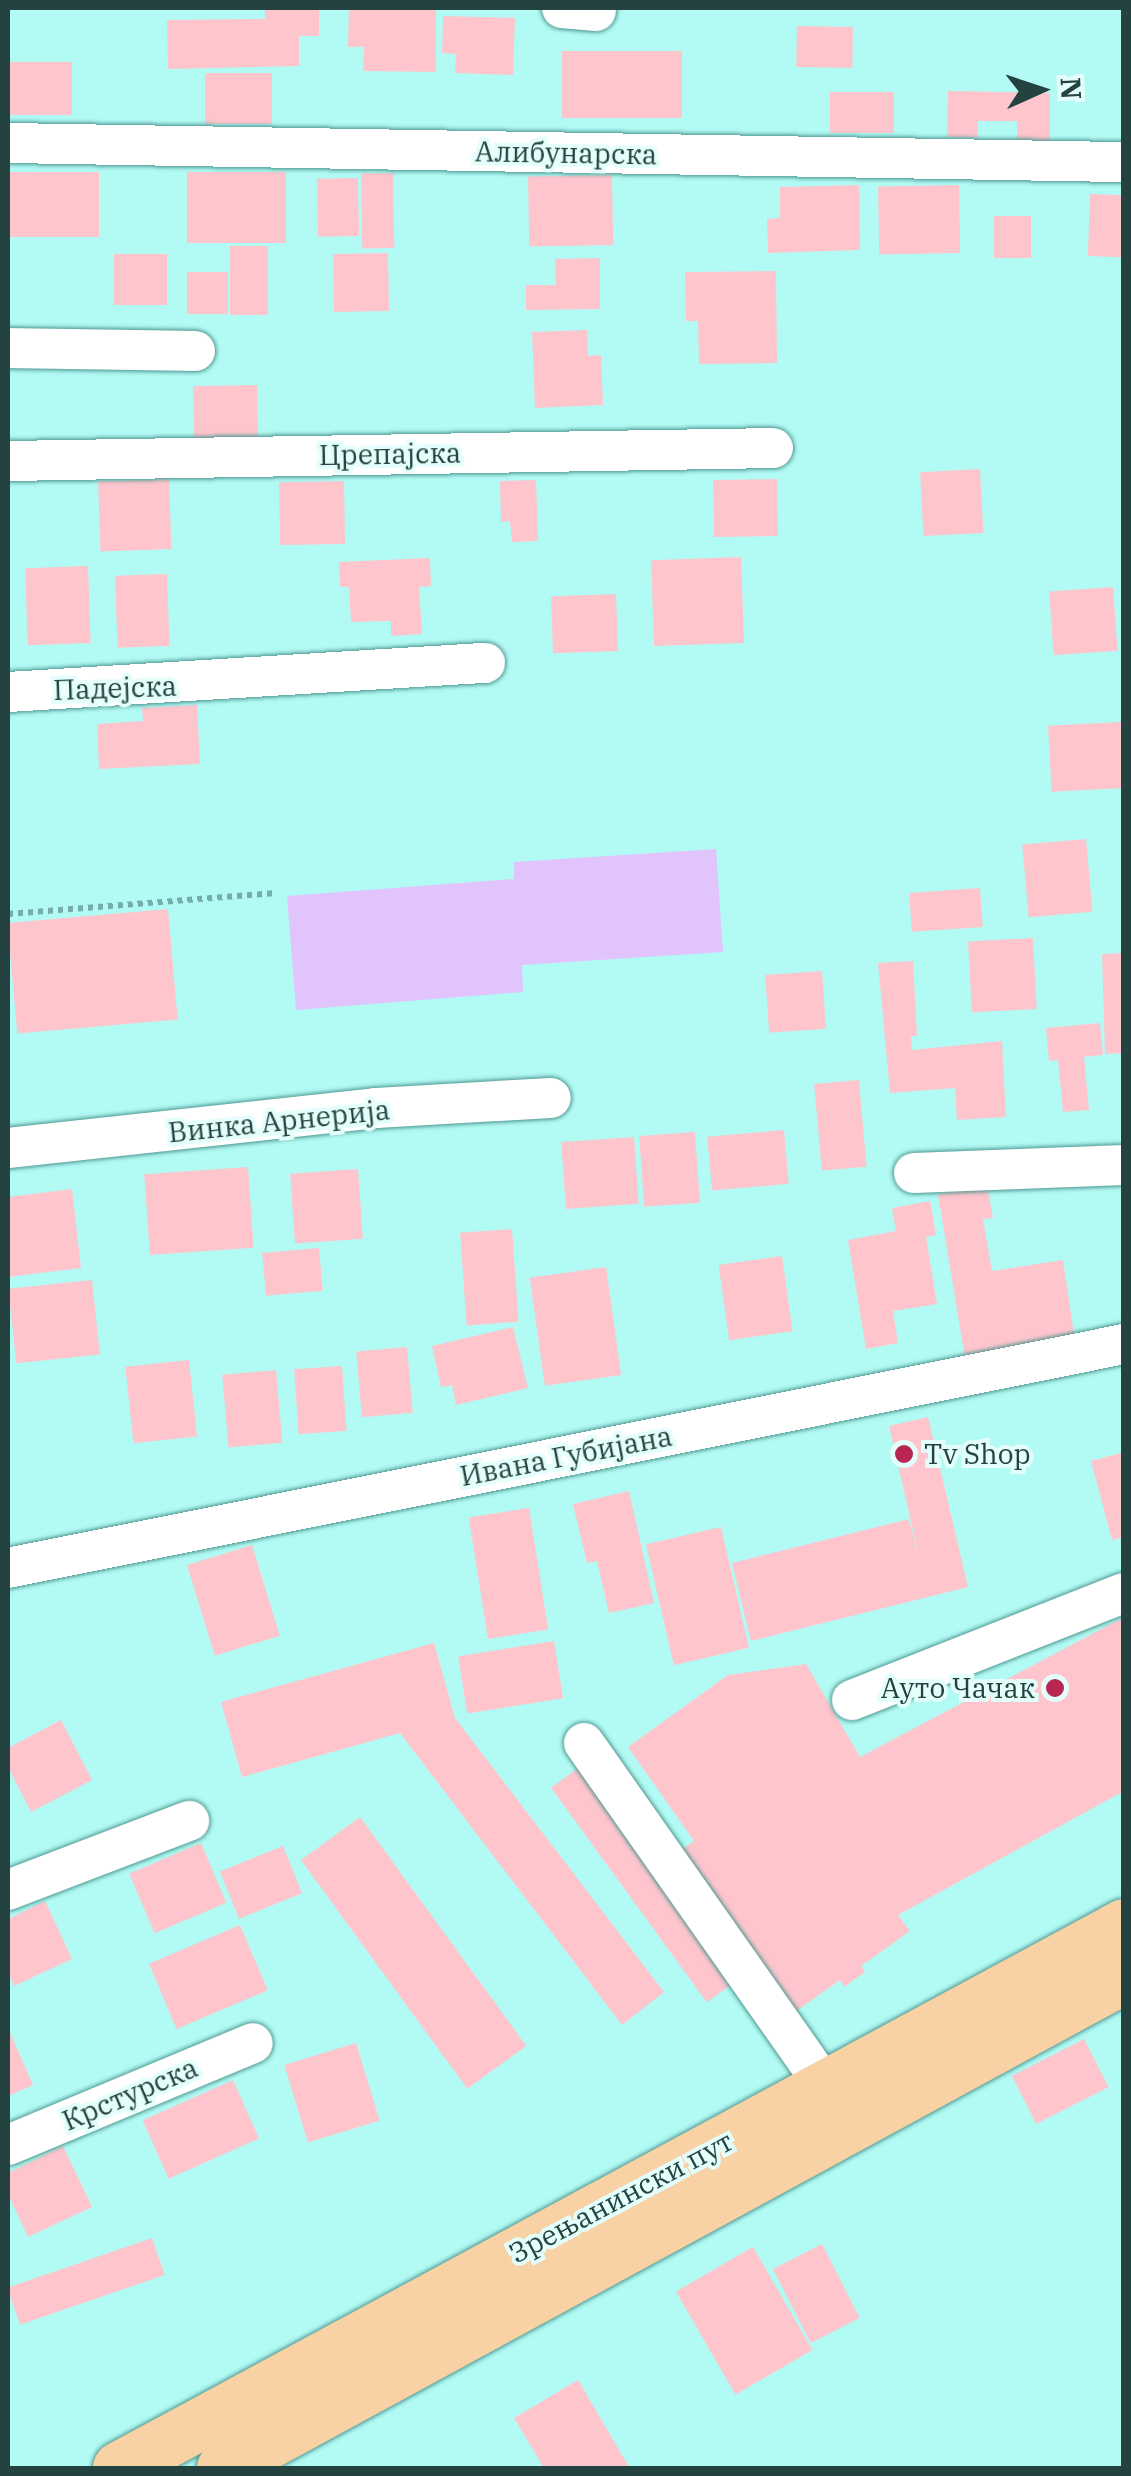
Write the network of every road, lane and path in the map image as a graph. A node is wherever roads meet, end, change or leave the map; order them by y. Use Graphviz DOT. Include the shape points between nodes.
graph roads {
  1 [pos="8,143"];
  2 [pos="1124,162"];
  3 [pos="8,348"];
  4 [pos="195,350"];
  5 [pos="773,448"];
  6 [pos="8,460"];
  7 [pos="485,663"];
  8 [pos="8,692"];
  9 [pos="276,893"];
  10 [pos="8,914"];
  11 [pos="550,1098"];
  12 [pos="8,1148"];
  13 [pos="1124,1165"];
  14 [pos="914,1173"];
  15 [pos="1124,1344"];
  16 [pos="8,1568"];
  17 [pos="1124,1592"];
  18 [pos="852,1700"];
  19 [pos="584,1744"];
  20 [pos="190,1821"];
  21 [pos="8,1890"];
  22 [pos="1124,1925"];
  23 [pos="1124,1978"];
  24 [pos="253,2042"];
  25 [pos="825,2086"];
  26 [pos="8,2145"];
  27 [pos="119,2468"];
  28 [pos="223,2468"];
  1 -- 2 [label="street, Алибунарска"];
  3 -- 4 [label="street"];
  5 -- 6 [label="street, Црепајска"];
  7 -- 8 [label="street, Падејска"];
  9 -- 10 [label="path"];
  11 -- 12 [label="street, Винка Арнерија" via="376,1108"];
  13 -- 14 [label="street"];
  15 -- 16 [label="street, Ивана Губијана"];
  17 -- 18 [label="street"];
  19 -- 25 [label="street"];
  20 -- 21 [label="street"];
  22 -- 25 [label="main road, Зрењанински пут"];
  23 -- 28 [label="main road, Зрењанински пут"];
  24 -- 26 [label="street, Крстурска"];
  25 -- 27 [label="main road, Зрењанински пут"];
}
